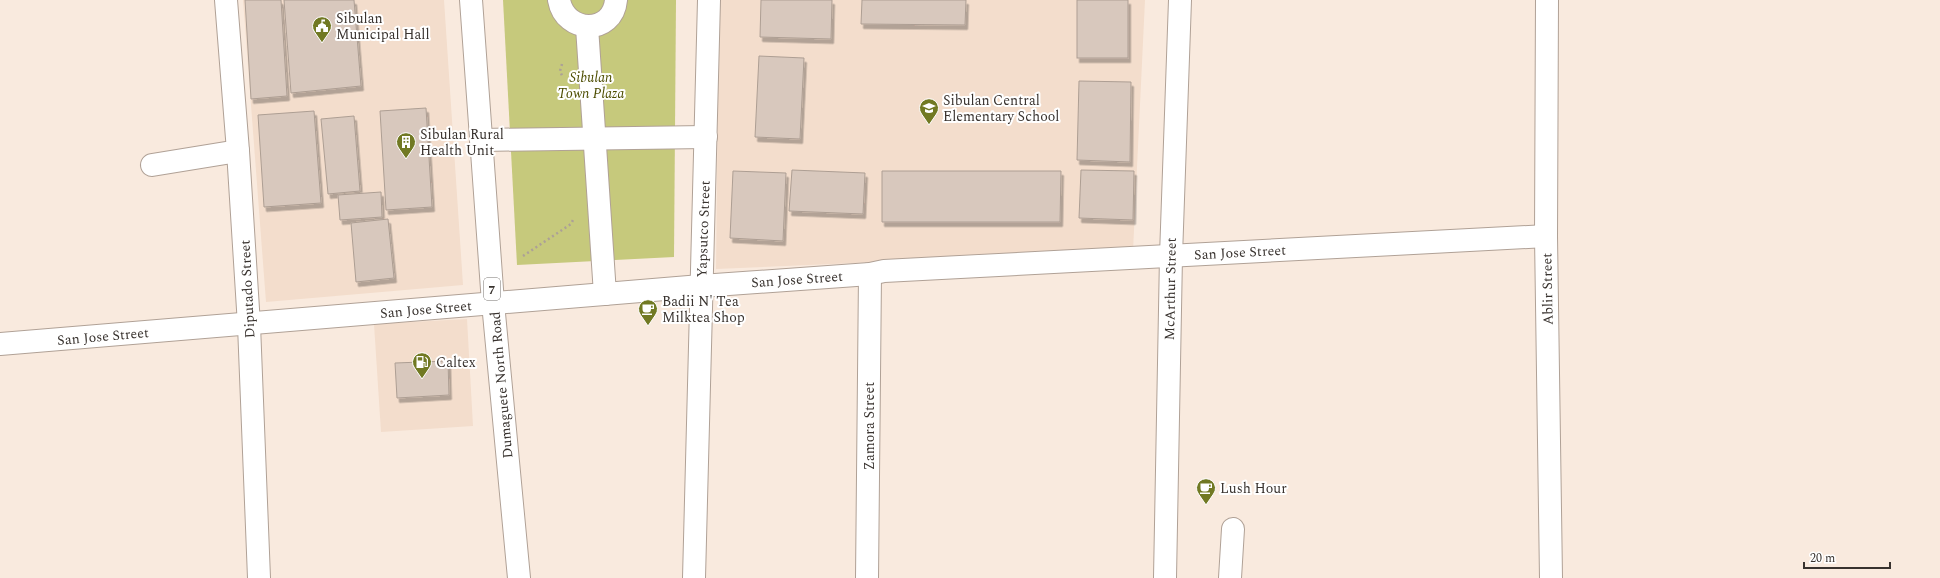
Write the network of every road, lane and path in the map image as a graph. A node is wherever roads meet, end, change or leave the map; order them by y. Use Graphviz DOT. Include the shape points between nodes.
graph roads {
  1 [pos="226,0"];
  2 [pos="471,0"];
  3 [pos="559,0"];
  4 [pos="616,0"];
  5 [pos="709,0"];
  6 [pos="1180,0"];
  7 [pos="1547,0"];
  8 [pos="587,27"];
  9 [pos="706,137"];
  10 [pos="595,139"];
  11 [pos="481,140"];
  12 [pos="238,151"];
  13 [pos="152,165"];
  14 [pos="1546,236"];
  15 [pos="1171,256"];
  16 [pos="870,274"];
  17 [pos="701,286"];
  18 [pos="605,294"];
  19 [pos="493,303"];
  20 [pos="249,324"];
  21 [pos="0,344"];
  22 [pos="1233,529"];
  23 [pos="259,578"];
  24 [pos="519,578"];
  25 [pos="694,578"];
  26 [pos="867,578"];
  27 [pos="1165,578"];
  28 [pos="1230,578"];
  29 [pos="1551,578"];
  1 -- 12 [label="main road, Diputado Street"];
  2 -- 11 [label="main road, Dumaguete North Road / 7"];
  3 -- 8 [label="main road" via="561,10 568,19"];
  4 -- 8 [label="main road" via="610,16 596,26"];
  5 -- 9 [label="main road, Yapsutco Street"];
  6 -- 15 [label="main road, McArthur Street"];
  7 -- 14 [label="main road, Ablir Street"];
  8 -- 10 [label="main road"];
  9 -- 10 [label="main road"];
  9 -- 17 [label="main road, Yapsutco Street"];
  10 -- 11 [label="main road"];
  10 -- 18 [label="main road"];
  11 -- 19 [label="main road, Dumaguete North Road / 7"];
  12 -- 13 [label="main road"];
  12 -- 20 [label="main road, Diputado Street"];
  14 -- 15 [label="main road, San Jose Street"];
  14 -- 29 [label="main road, Ablir Street"];
  15 -- 16 [label="main road, San Jose Street" via="884,271"];
  15 -- 27 [label="main road, McArthur Street"];
  16 -- 17 [label="main road, San Jose Street"];
  16 -- 26 [label="main road, Zamora Street"];
  17 -- 18 [label="main road, San Jose Street"];
  17 -- 25 [label="main road, Yapsutco Street"];
  18 -- 19 [label="main road, San Jose Street"];
  19 -- 20 [label="main road, San Jose Street"];
  19 -- 24 [label="main road, Dumaguete North Road / 7"];
  20 -- 21 [label="main road, San Jose Street"];
  20 -- 23 [label="main road, Diputado Street"];
  22 -- 28 [label="main road"];
}
